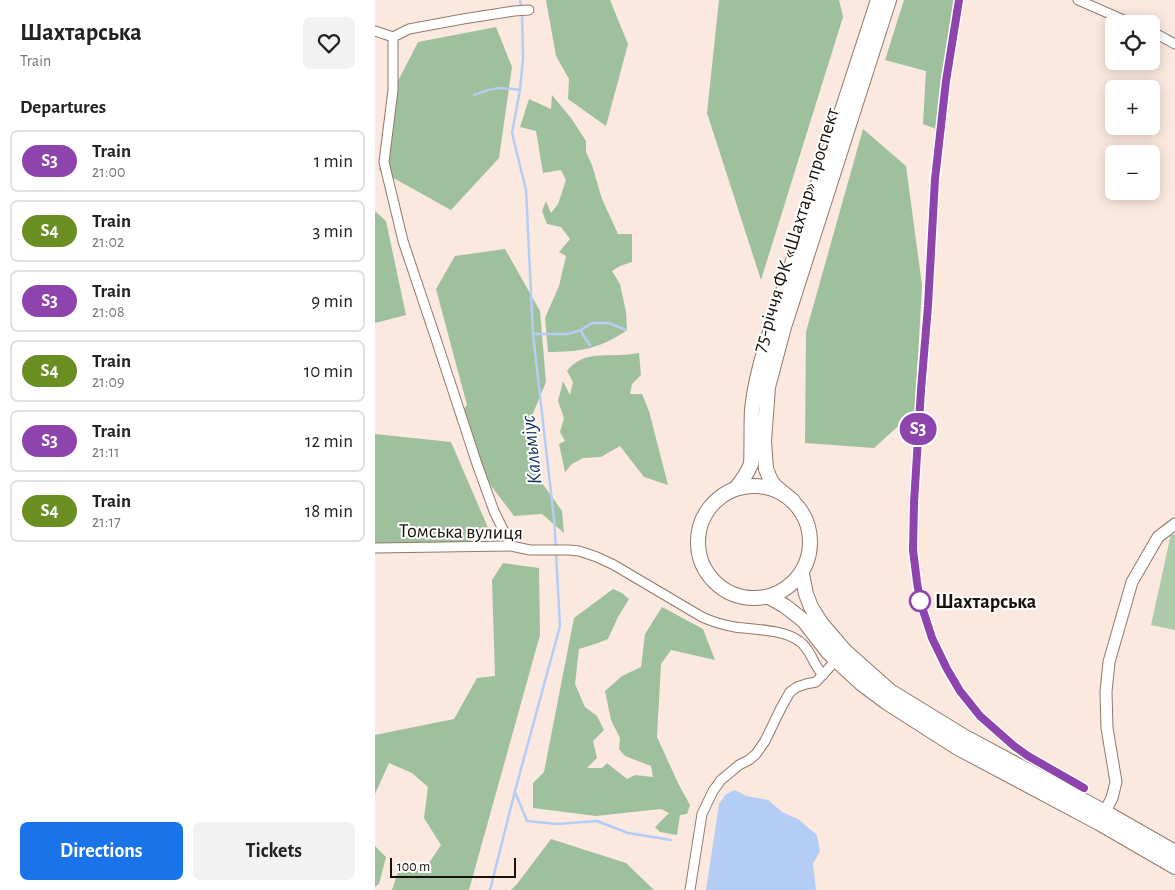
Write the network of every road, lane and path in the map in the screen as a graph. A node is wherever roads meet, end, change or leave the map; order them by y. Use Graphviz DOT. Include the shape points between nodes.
graph roads {
  1 [pos="878,0"];
  2 [pos="889,0"];
  3 [pos="1078,0"];
  4 [pos="529,10"];
  5 [pos="1112,15"];
  6 [pos="375,31"];
  7 [pos="1160,36"];
  8 [pos="393,37"];
  9 [pos="1175,44"];
  10 [pos="735,489"];
  11 [pos="793,501"];
  12 [pos="1175,524"];
  13 [pos="511,546"];
  14 [pos="375,548"];
  15 [pos="802,574"];
  16 [pos="769,597"];
  17 [pos="840,656"];
  18 [pos="823,675"];
  19 [pos="1102,817"];
  20 [pos="1175,852"];
  21 [pos="1175,867"];
  22 [pos="690,890"];
  1 -- 10 [label="main road, 75-річчя ФК «Шахтар» проспект" via="774,319 756,385 751,464"];
  2 -- 11 [label="main road, 75-річчя ФК «Шахтар» проспект" via="783,327 768,386 764,441 766,469 776,487"];
  3 -- 5 [label="street"];
  4 -- 8 [label="street" via="409,29"];
  6 -- 8 [label="street"];
  7 -- 9 [label="street"];
  8 -- 13 [label="street" via="393,90 384,162 403,241 477,464"];
  10 -- 11 [label="main road" via="766,487"];
  10 -- 16 [label="main road" via="710,507 702,521 698,552 707,573 723,590 753,599"];
  11 -- 15 [label="main road" via="803,513 811,544"];
  12 -- 19 [label="street" via="1158,537 1131,582 1109,662 1107,728 1116,782"];
  13 -- 14 [label="street, Томська вулиця"];
  13 -- 18 [label="street, Томська вулиця" via="588,554 614,564 711,621 783,634 798,640 807,647 814,665"];
  15 -- 16 [label="main road" via="787,588"];
  15 -- 17 [label="main road" via="811,607"];
  16 -- 17 [label="main road" via="804,620 828,652"];
  17 -- 18 [label="street"];
  17 -- 19 [label="main road" via="862,684 958,748"];
  18 -- 22 [label="street" via="816,682 790,692 756,754 721,780 713,791 702,814"];
  19 -- 20 [label="main road"];
  19 -- 21 [label="main road"];
}
